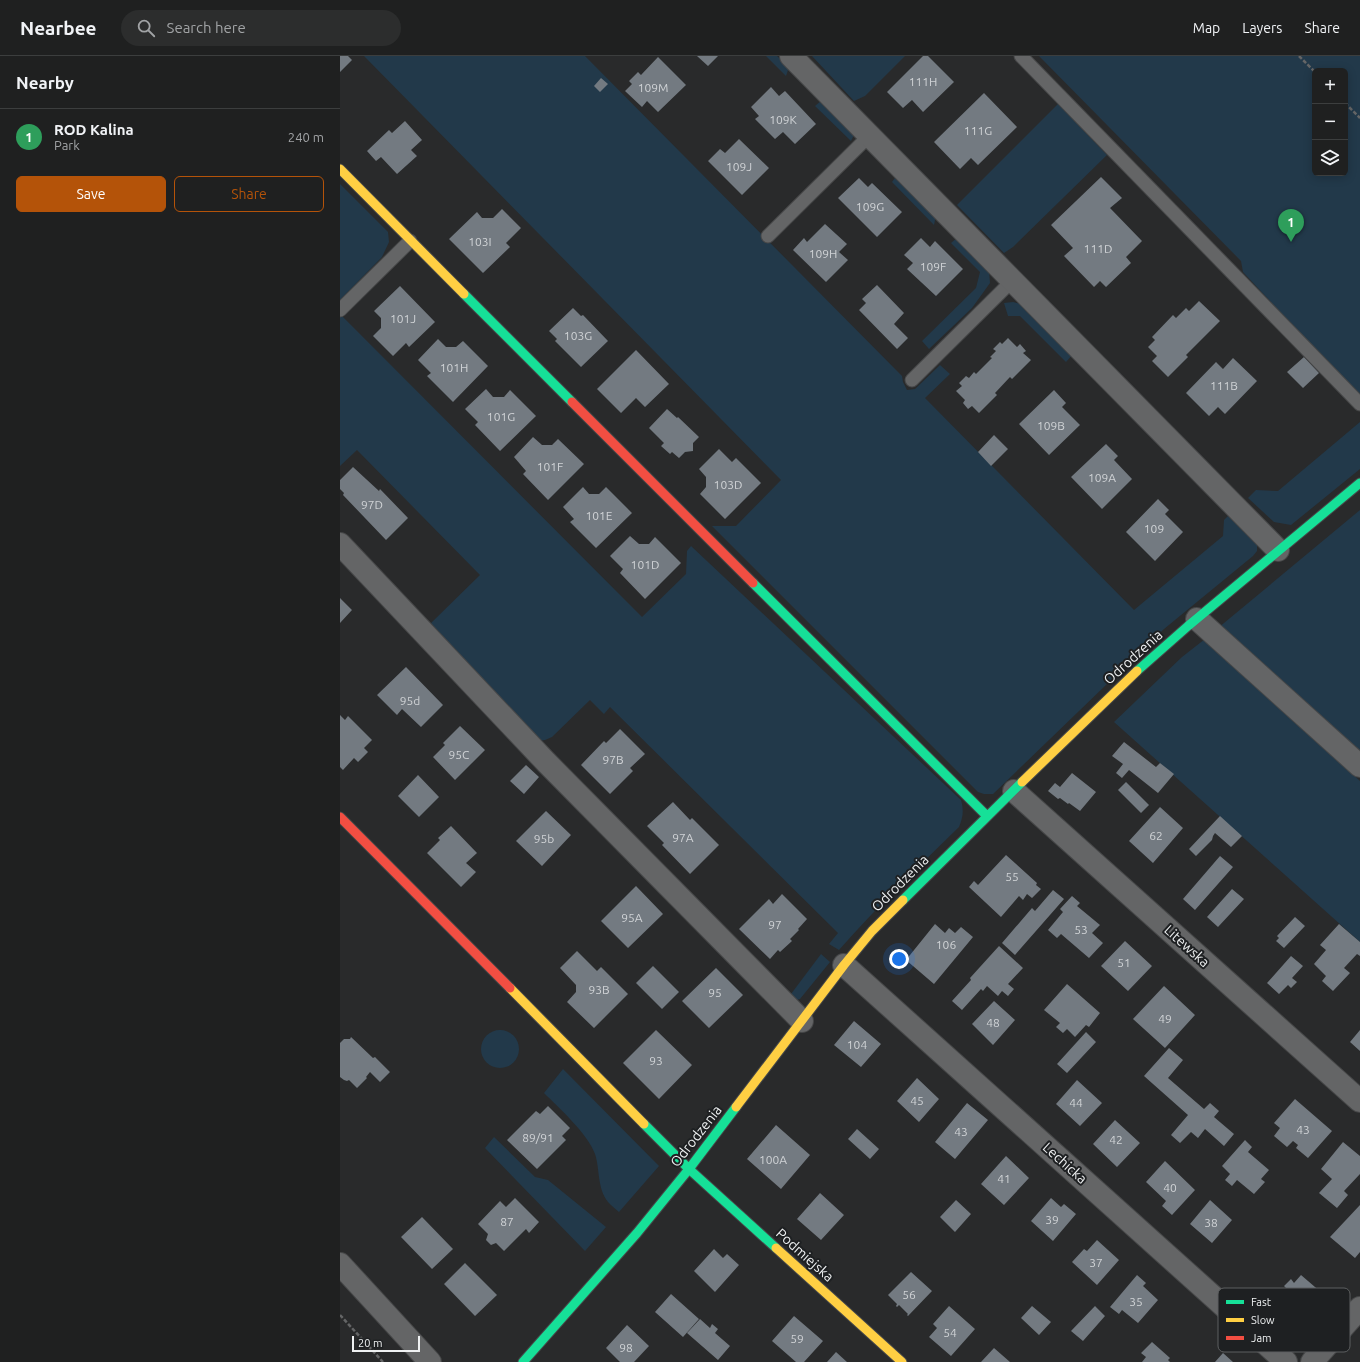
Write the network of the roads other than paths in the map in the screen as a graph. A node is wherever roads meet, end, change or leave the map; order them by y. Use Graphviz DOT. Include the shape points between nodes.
graph roads {
  1 [pos="791,56"];
  2 [pos="1021,56"];
  3 [pos="870,135"];
  4 [pos="340,169"];
  5 [pos="768,236"];
  6 [pos="410,241"];
  7 [pos="1012,281"];
  8 [pos="340,310"];
  9 [pos="912,380"];
  10 [pos="1360,404"];
  11 [pos="1360,483"];
  12 [pos="340,544"];
  13 [pos="1278,550"];
  14 [pos="1197,619"];
  15 [pos="1360,766"];
  16 [pos="1014,791"];
  17 [pos="987,816"];
  18 [pos="340,817"];
  19 [pos="844,965"];
  20 [pos="802,1021"];
  21 [pos="1360,1101"];
  22 [pos="689,1169"];
  23 [pos="340,1264"];
  24 [pos="1218,1301"];
  25 [pos="1360,1308"];
  26 [pos="1350,1319"];
  27 [pos="1275,1352"];
  28 [pos="1321,1352"];
  29 [pos="430,1362"];
  30 [pos="523,1362"];
  31 [pos="902,1362"];
  32 [pos="1286,1362"];
  33 [pos="1312,1362"];
  1 -- 3 [label="street"];
  2 -- 10 [label="lane"];
  3 -- 5 [label="lane"];
  3 -- 7 [label="street"];
  4 -- 6 [label="street"];
  6 -- 8 [label="lane"];
  6 -- 17 [label="street"];
  7 -- 9 [label="lane"];
  7 -- 13 [label="street"];
  11 -- 13 [label="street, Odrodzenia"];
  12 -- 20 [label="street" via="546,762"];
  13 -- 14 [label="street, Odrodzenia"];
  14 -- 15 [label="street"];
  14 -- 16 [label="street, Odrodzenia" via="1098,708"];
  16 -- 17 [label="street, Odrodzenia"];
  16 -- 21 [label="street, Litewska"];
  17 -- 19 [label="street, Odrodzenia" via="872,931"];
  18 -- 22 [label="street, Podmiejska"];
  19 -- 20 [label="street, Odrodzenia"];
  19 -- 24 [label="street, Lechicka"];
  20 -- 22 [label="street, Odrodzenia"];
  22 -- 30 [label="street, Odrodzenia" via="622,1250"];
  22 -- 31 [label="street, Podmiejska"];
  23 -- 29 [label="street"];
  25 -- 26 [label="street"];
  27 -- 32 [label="street, Lechicka"];
  28 -- 33 [label="street"];
}
